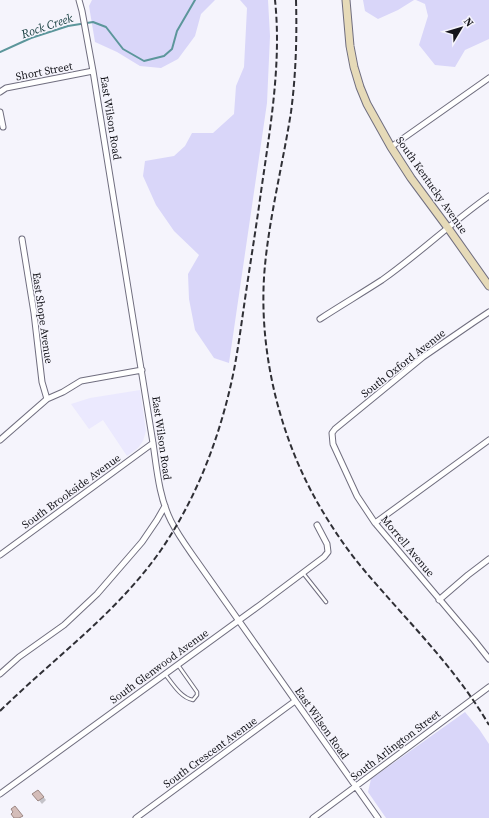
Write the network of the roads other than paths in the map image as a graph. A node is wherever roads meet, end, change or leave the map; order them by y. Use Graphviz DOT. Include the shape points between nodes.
graph roads {
  1 [pos="79,0"];
  2 [pos="346,0"];
  3 [pos="93,71"];
  4 [pos="489,78"];
  5 [pos="0,92"];
  6 [pos="0,112"];
  7 [pos="3,127"];
  8 [pos="391,148"];
  9 [pos="489,196"];
  10 [pos="448,228"];
  11 [pos="22,239"];
  12 [pos="489,286"];
  13 [pos="489,312"];
  14 [pos="320,319"];
  15 [pos="142,370"];
  16 [pos="47,399"];
  17 [pos="332,433"];
  18 [pos="0,440"];
  19 [pos="489,440"];
  20 [pos="154,443"];
  21 [pos="165,506"];
  22 [pos="375,523"];
  23 [pos="317,525"];
  24 [pos="0,554"];
  25 [pos="489,559"];
  26 [pos="303,572"];
  27 [pos="439,600"];
  28 [pos="326,602"];
  29 [pos="238,620"];
  30 [pos="489,659"];
  31 [pos="178,665"];
  32 [pos="0,674"];
  33 [pos="165,674"];
  34 [pos="489,687"];
  35 [pos="295,702"];
  36 [pos="356,787"];
  37 [pos="0,794"];
  38 [pos="136,818"];
  39 [pos="313,818"];
  40 [pos="378,818"];
  1 -- 3 [label="street, East Wilson Road"];
  2 -- 8 [label="street, South Kentucky Avenue" via="350,46 360,87"];
  3 -- 5 [label="street, Short Street" via="6,88"];
  3 -- 15 [label="street, East Wilson Road"];
  4 -- 8 [label="street"];
  6 -- 7 [label="street"];
  8 -- 10 [label="street, South Kentucky Avenue"];
  9 -- 10 [label="street"];
  10 -- 12 [label="street, South Kentucky Avenue"];
  10 -- 14 [label="street" via="382,279"];
  11 -- 16 [label="street, East Shope Avenue" via="42,382"];
  13 -- 17 [label="street, South Oxford Avenue" via="423,357"];
  15 -- 16 [label="street" via="81,381"];
  15 -- 20 [label="street, East Wilson Road"];
  16 -- 18 [label="street"];
  17 -- 22 [label="street, Morrell Avenue" via="333,444 357,496"];
  19 -- 22 [label="street"];
  20 -- 21 [label="street, East Wilson Road" via="158,484"];
  20 -- 24 [label="street, South Brookside Avenue"];
  21 -- 29 [label="street, East Wilson Road" via="181,538"];
  21 -- 32 [label="street" via="142,542 97,594 64,625 18,657"];
  22 -- 27 [label="street, Morrell Avenue"];
  23 -- 26 [label="street, South Glenwood Avenue" via="327,544 328,552"];
  25 -- 27 [label="street"];
  26 -- 28 [label="lane"];
  26 -- 29 [label="street, South Glenwood Avenue"];
  27 -- 30 [label="street, Morrell Avenue"];
  29 -- 31 [label="street, South Glenwood Avenue"];
  29 -- 35 [label="street, East Wilson Road"];
  31 -- 33 [label="street, South Glenwood Avenue"];
  31 -- 33 [label="lane" via="197,692 193,700 182,694"];
  33 -- 37 [label="street, South Glenwood Avenue"];
  34 -- 36 [label="street, South Arlington Street"];
  35 -- 36 [label="street, East Wilson Road"];
  35 -- 38 [label="street, South Crescent Avenue"];
  36 -- 39 [label="street, South Arlington Street"];
  36 -- 40 [label="street, East Wilson Road"];
}
